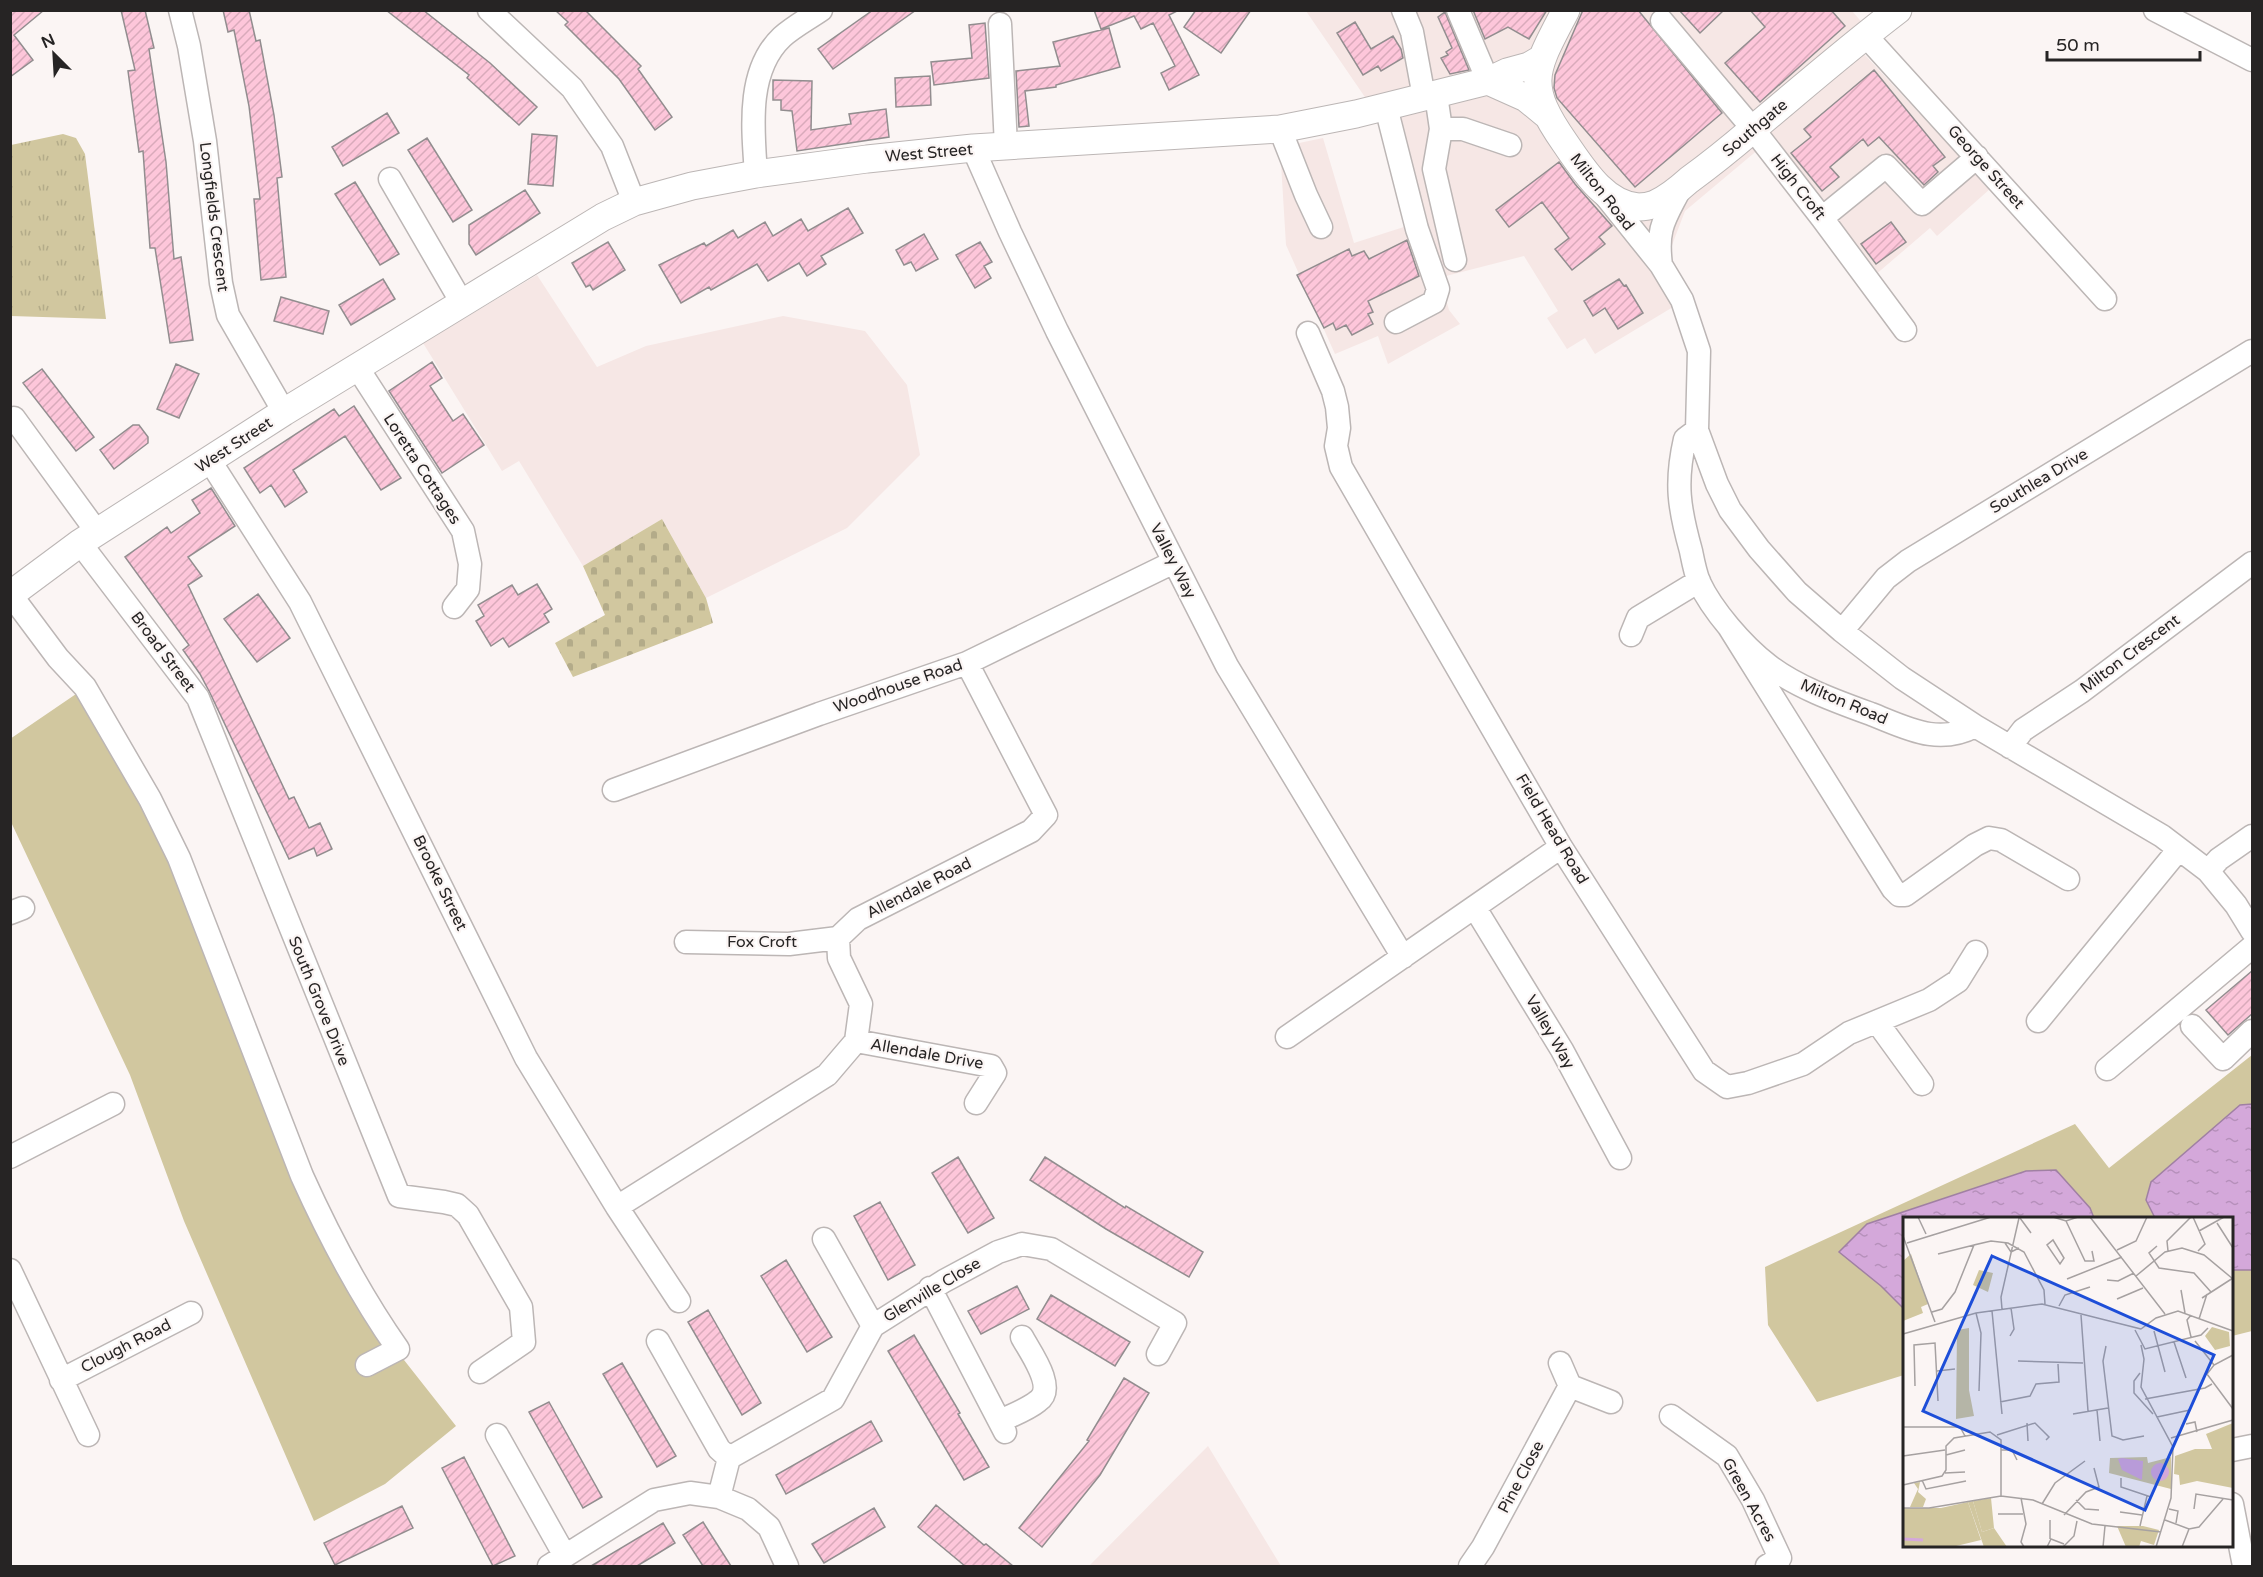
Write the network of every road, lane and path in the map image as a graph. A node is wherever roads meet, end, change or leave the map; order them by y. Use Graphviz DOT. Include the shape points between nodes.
graph roads {
  1 [pos="180,10"];
  2 [pos="489,10"];
  3 [pos="820,10"];
  4 [pos="1403,10"];
  5 [pos="1458,10"];
  6 [pos="1566,10"];
  7 [pos="1898,10"];
  8 [pos="2155,10"];
  9 [pos="1662,21"];
  10 [pos="1000,24"];
  11 [pos="1866,36"];
  12 [pos="1541,59"];
  13 [pos="2253,60"];
  14 [pos="1488,81"];
  15 [pos="1430,96"];
  16 [pos="1386,107"];
  17 [pos="1548,116"];
  18 [pos="1280,129"];
  19 [pos="1441,129"];
  20 [pos="1753,129"];
  21 [pos="1510,145"];
  22 [pos="1006,146"];
  23 [pos="973,148"];
  24 [pos="1977,157"];
  25 [pos="756,174"];
  26 [pos="390,179"];
  27 [pos="1681,187"];
  28 [pos="1601,190"];
  29 [pos="634,202"];
  30 [pos="1822,218"];
  31 [pos="1321,227"];
  32 [pos="1455,260"];
  33 [pos="1661,265"];
  34 [pos="2106,299"];
  35 [pos="462,303"];
  36 [pos="1396,322"];
  37 [pos="1905,330"];
  38 [pos="1308,333"];
  39 [pos="2253,351"];
  40 [pos="357,367"];
  41 [pos="284,412"];
  42 [pos="14,418"];
  43 [pos="1697,430"];
  44 [pos="210,461"];
  45 [pos="89,538"];
  46 [pos="1174,562"];
  47 [pos="2253,563"];
  48 [pos="1699,581"];
  49 [pos="11,595"];
  50 [pos="454,607"];
  51 [pos="1729,627"];
  52 [pos="1842,631"];
  53 [pos="1631,635"];
  54 [pos="966,663"];
  55 [pos="1975,726"];
  56 [pos="2010,747"];
  57 [pos="614,790"];
  58 [pos="239,805"];
  59 [pos="2253,836"];
  60 [pos="1561,847"];
  61 [pos="2179,849"];
  62 [pos="2208,871"];
  63 [pos="2068,879"];
  64 [pos="1475,908"];
  65 [pos="2253,931"];
  66 [pos="838,938"];
  67 [pos="686,942"];
  68 [pos="2253,947"];
  69 [pos="1976,952"];
  70 [pos="1403,957"];
  71 [pos="2038,1021"];
  72 [pos="1877,1022"];
  73 [pos="2192,1026"];
  74 [pos="2253,1031"];
  75 [pos="1287,1037"];
  76 [pos="856,1041"];
  77 [pos="2107,1069"];
  78 [pos="1922,1084"];
  79 [pos="976,1103"];
  80 [pos="113,1104"];
  81 [pos="10,1157"];
  82 [pos="1620,1158"];
  83 [pos="617,1207"];
  84 [pos="824,1239"];
  85 [pos="10,1270"];
  86 [pos="930,1288"];
  87 [pos="679,1301"];
  88 [pos="191,1313"];
  89 [pos="873,1326"];
  90 [pos="1022,1337"];
  91 [pos="658,1341"];
  92 [pos="1158,1354"];
  93 [pos="1560,1363"];
  94 [pos="368,1365"];
  95 [pos="480,1372"];
  96 [pos="61,1380"];
  97 [pos="1570,1386"];
  98 [pos="1611,1402"];
  99 [pos="1671,1416"];
  100 [pos="88,1435"];
  101 [pos="497,1435"];
  102 [pos="2253,1446"];
  103 [pos="2233,1450"];
  104 [pos="729,1458"];
  105 [pos="719,1497"];
  106 [pos="2233,1509"];
  107 [pos="557,1561"];
  108 [pos="787,1566"];
  109 [pos="1470,1566"];
  110 [pos="1767,1566"];
  111 [pos="2244,1566"];
  1 -- 41 [label="street, Longfields Crescent" via="203,129 228,315"];
  2 -- 29 [label="street" via="572,88 612,146"];
  3 -- 25 [label="street" via="782,37 766,58 758,78 752,129"];
  4 -- 15 [label="street"];
  5 -- 14 [label="street"];
  6 -- 12 [label="main road"];
  7 -- 11 [label="main road, Southgate"];
  8 -- 13 [label="street"];
  9 -- 20 [label="street, High Croft"];
  10 -- 22 [label="street"];
  11 -- 20 [label="main road, Southgate"];
  11 -- 24 [label="street, George Street"];
  12 -- 14 [label="main road, West Street"];
  12 -- 17 [label="main road" via="1537,84"];
  14 -- 15 [label="main road, West Street"];
  14 -- 17 [label="main road" via="1526,98"];
  15 -- 16 [label="main road, West Street"];
  15 -- 19 [label="street"];
  16 -- 18 [label="main road, West Street"];
  16 -- 36 [label="street" via="1417,229 1438,289 1434,302"];
  17 -- 28 [label="main road, Milton Road"];
  18 -- 22 [label="main road, West Street"];
  18 -- 31 [label="street"];
  19 -- 21 [label="street" via="1463,129"];
  19 -- 32 [label="street" via="1434,169"];
  20 -- 27 [label="main road, Southgate"];
  20 -- 30 [label="street, High Croft"];
  22 -- 23 [label="main road, West Street"];
  23 -- 25 [label="main road, West Street"];
  23 -- 46 [label="street, Valley Way" via="1057,331"];
  24 -- 30 [label="street" via="1922,204 1886,165"];
  24 -- 34 [label="street, George Street"];
  25 -- 29 [label="main road, West Street"];
  26 -- 35 [label="street"];
  27 -- 28 [label="main road, Southgate" via="1654,204 1641,207 1627,205"];
  27 -- 33 [label="street, Milton Road" via="1660,231"];
  28 -- 33 [label="street, Milton Road"];
  29 -- 35 [label="main road, West Street"];
  30 -- 37 [label="street, High Croft"];
  33 -- 43 [label="street, Milton Road" via="1682,300 1699,351"];
  35 -- 40 [label="main road, West Street"];
  38 -- 60 [label="street, Field Head Road" via="1342,401 1336,446 1341,467"];
  39 -- 52 [label="street, Southlea Drive" via="1908,561 1886,578"];
  40 -- 41 [label="main road, West Street"];
  40 -- 50 [label="street, Loretta Cottages" via="463,531 470,564 468,589"];
  41 -- 44 [label="main road, West Street"];
  42 -- 45 [label="street, Broad Street"];
  43 -- 48 [label="street, Milton Road" via="1685,439 1679,496 1681,519"];
  43 -- 52 [label="street, Milton Road" via="1717,484 1743,529 1797,592"];
  44 -- 45 [label="main road, West Street"];
  44 -- 83 [label="street, Brooke Street" via="300,602 526,1058"];
  45 -- 49 [label="main road, West Street"];
  45 -- 58 [label="street, Broad Street" via="198,698"];
  46 -- 54 [label="street, Woodhouse Road"];
  46 -- 70 [label="street, Valley Way" via="1227,666"];
  47 -- 56 [label="street, Milton Crescent" via="2082,691 2023,730"];
  48 -- 51 [label="street, Milton Road"];
  48 -- 53 [label="street" via="1638,618"];
  49 -- 94 [label="street" via="85,687 146,791 179,858 302,1176 374,1315 398,1349"];
  51 -- 55 [label="street, Milton Road" via="1769,666 1822,696 1934,735 1962,733"];
  51 -- 63 [label="street" via="1899,895 1905,895 1989,838 2001,840"];
  52 -- 55 [label="street, Milton Road" via="1902,678"];
  54 -- 57 [label="street, Woodhouse Road"];
  54 -- 66 [label="street, Allendale Road" via="1046,815 1031,831 858,919"];
  55 -- 56 [label="street, Milton Road"];
  56 -- 61 [label="street, Milton Road"];
  58 -- 95 [label="street, South Grove Drive" via="399,1196 457,1205 468,1215 521,1307 524,1342"];
  59 -- 62 [label="street"];
  60 -- 64 [label="street"];
  60 -- 72 [label="street, Field Head Road" via="1704,1071 1727,1087 1803,1064 1849,1033"];
  61 -- 62 [label="street, Milton Road"];
  61 -- 71 [label="street"];
  62 -- 65 [label="street, Milton Road"];
  64 -- 70 [label="street"];
  64 -- 82 [label="street, Valley Way" via="1562,1050"];
  66 -- 67 [label="street, Fox Croft" via="789,944"];
  66 -- 76 [label="street" via="839,958 861,1004"];
  68 -- 77 [label="street"];
  69 -- 72 [label="street, Field Head Road" via="1958,981 1929,1000"];
  70 -- 75 [label="street"];
  72 -- 78 [label="street"];
  73 -- 74 [label="street" via="2223,1059"];
  76 -- 79 [label="street, Allendale Drive" via="991,1066 995,1073"];
  76 -- 83 [label="street" via="826,1075"];
  80 -- 81 [label="street"];
  83 -- 87 [label="street, Brooke Street"];
  84 -- 89 [label="street"];
  85 -- 96 [label="street, Clough Road"];
  86 -- 89 [label="street, Glenville Close"];
  86 -- 90 [label="street" via="1002,1427 1045,1394 1046,1384"];
  86 -- 92 [label="street, Glenville Close" via="1006,1249 1022,1244 1051,1249 1175,1323"];
  88 -- 96 [label="street, Clough Road"];
  89 -- 104 [label="street, Glenville Close" via="833,1399"];
  91 -- 104 [label="street" via="719,1449"];
  93 -- 97 [label="street"];
  96 -- 100 [label="street, Clough Road"];
  97 -- 98 [label="street"];
  97 -- 109 [label="street, Pine Close"];
  99 -- 110 [label="street, Green Acres" via="1727,1456 1780,1558"];
  101 -- 107 [label="street"];
  102 -- 103 [label="street"];
  104 -- 105 [label="street"];
  105 -- 107 [label="street" via="690,1493 654,1500"];
  105 -- 108 [label="street" via="748,1509 770,1527"];
  106 -- 111 [label="street"];
}
